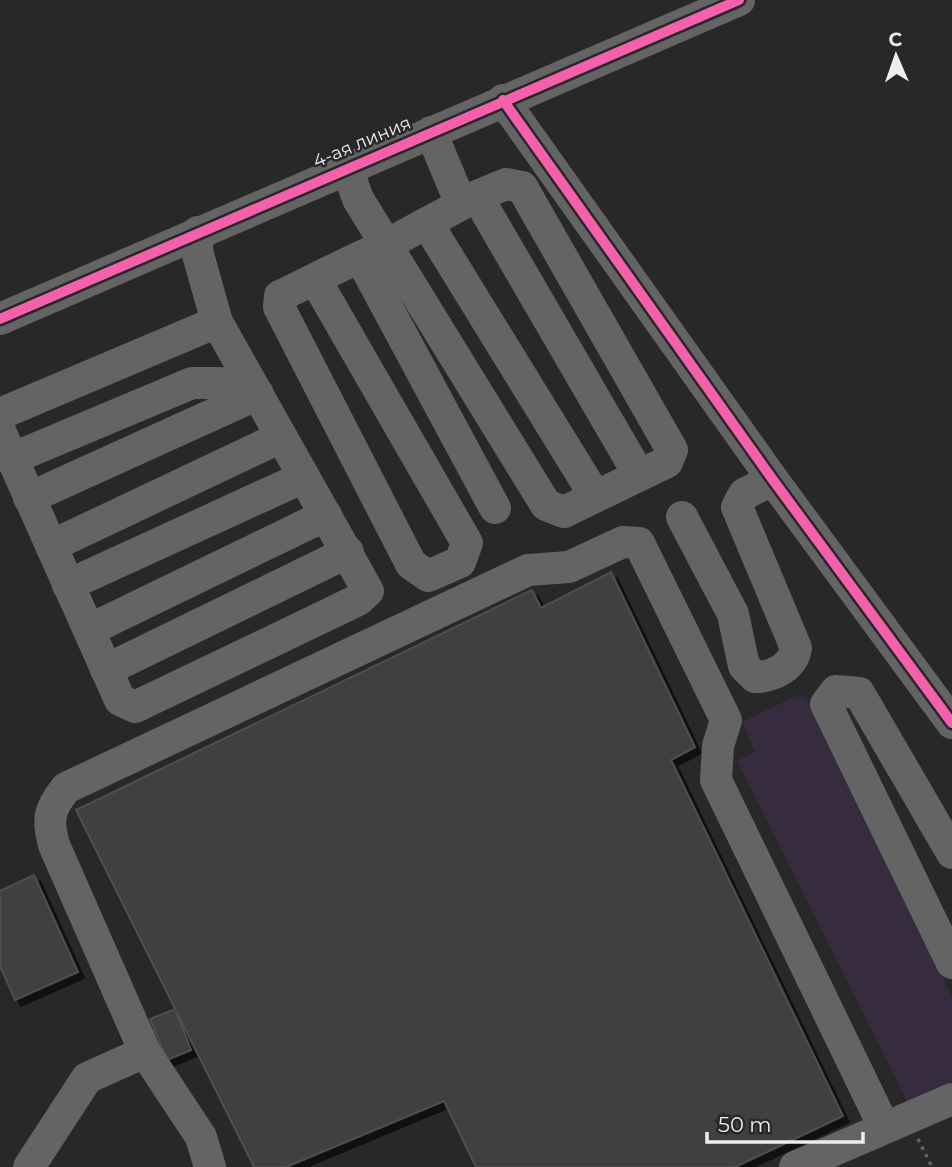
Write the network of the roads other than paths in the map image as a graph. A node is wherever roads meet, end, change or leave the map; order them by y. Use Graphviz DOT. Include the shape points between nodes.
graph roads {
  1 [pos="739,0"];
  2 [pos="503,100"];
  3 [pos="431,132"];
  4 [pos="347,167"];
  5 [pos="469,200"];
  6 [pos="427,223"];
  7 [pos="198,232"];
  8 [pos="373,251"];
  9 [pos="315,279"];
  10 [pos="0,319"];
  11 [pos="217,322"];
  12 [pos="245,400"];
  13 [pos="0,414"];
  14 [pos="281,437"];
  15 [pos="6,445"];
  16 [pos="639,475"];
  17 [pos="304,477"];
  18 [pos="773,480"];
  19 [pos="595,496"];
  20 [pos="29,498"];
  21 [pos="495,508"];
  22 [pos="326,515"];
  23 [pos="682,517"];
  24 [pos="51,546"];
  25 [pos="348,552"];
  26 [pos="68,585"];
  27 [pos="89,631"];
  28 [pos="106,670"];
  29 [pos="952,723"];
  30 [pos="952,853"];
  31 [pos="952,963"];
  32 [pos="145,1052"];
  33 [pos="952,1100"];
  34 [pos="884,1127"];
  35 [pos="29,1167"];
  36 [pos="210,1167"];
  37 [pos="795,1167"];
  1 -- 2 [label="street, 4-ая линия"];
  2 -- 3 [label="street, 4-ая линия"];
  2 -- 18 [label="street"];
  3 -- 4 [label="street, 4-ая линия"];
  3 -- 5 [label="street"];
  4 -- 7 [label="street, 4-ая линия"];
  4 -- 8 [label="street"];
  5 -- 6 [label="street"];
  5 -- 16 [label="street"];
  5 -- 16 [label="street" via="506,184 522,187 672,450 667,462"];
  6 -- 8 [label="street"];
  6 -- 19 [label="street"];
  7 -- 10 [label="street, 4-ая линия"];
  7 -- 11 [label="street" via="197,251"];
  8 -- 9 [label="street"];
  8 -- 19 [label="street" via="546,505 564,512"];
  8 -- 21 [label="street"];
  9 -- 9 [label="street" via="279,296 279,307 411,564 428,576 460,562 467,543"];
  11 -- 12 [label="street"];
  11 -- 13 [label="street"];
  12 -- 14 [label="street"];
  12 -- 15 [label="street" via="220,383 192,383"];
  12 -- 20 [label="street"];
  14 -- 17 [label="street"];
  14 -- 24 [label="street"];
  15 -- 20 [label="street"];
  16 -- 19 [label="street"];
  17 -- 22 [label="street"];
  17 -- 26 [label="street"];
  18 -- 23 [label="street" via="744,494 737,507 796,648 792,660 773,675 755,677 744,666 733,614"];
  18 -- 29 [label="street"];
  20 -- 24 [label="street"];
  22 -- 25 [label="street"];
  22 -- 27 [label="street"];
  24 -- 26 [label="street"];
  25 -- 28 [label="street"];
  25 -- 28 [label="street" via="368,591 358,600 135,707 120,701"];
  26 -- 27 [label="street"];
  27 -- 28 [label="street"];
  30 -- 31 [label="street" via="859,693 836,691 826,704"];
  32 -- 34 [label="street" via="54,845 49,827 52,805 66,788 528,570 569,566 623,542 639,543 726,720 718,746 716,780"];
  32 -- 35 [label="street" via="87,1078"];
  32 -- 36 [label="street" via="201,1137"];
  33 -- 34 [label="street"];
  34 -- 37 [label="street"];
}
